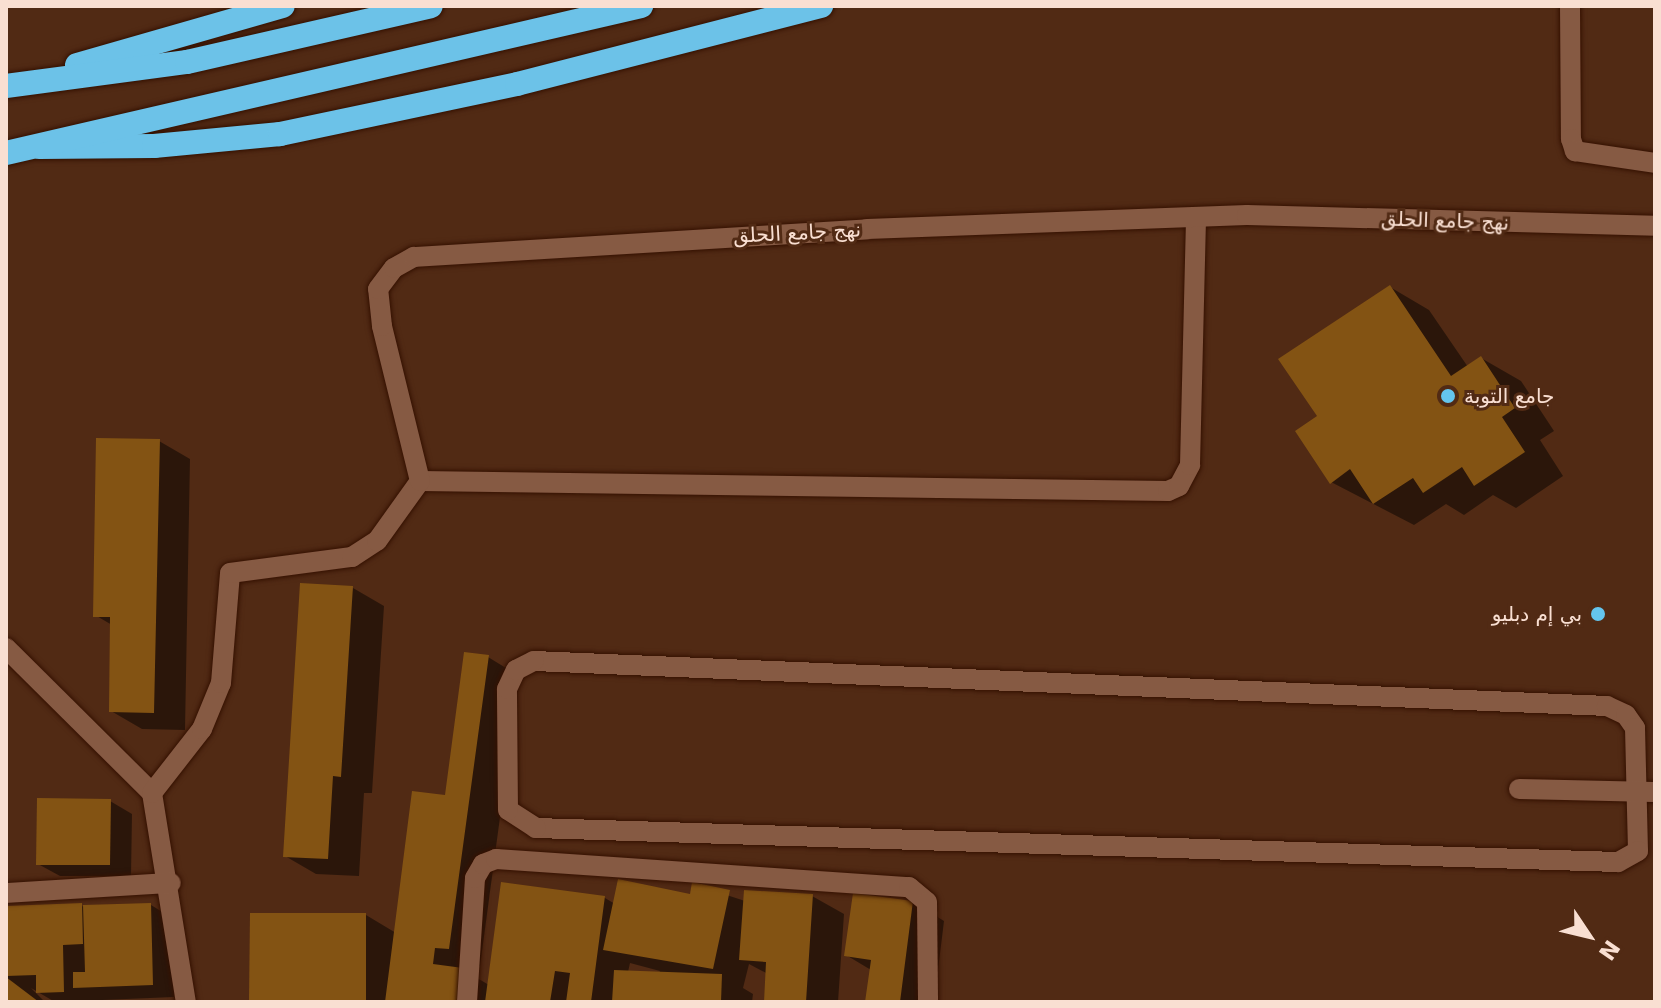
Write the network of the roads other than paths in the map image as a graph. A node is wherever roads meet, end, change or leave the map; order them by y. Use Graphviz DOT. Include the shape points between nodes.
graph roads {
  1 [pos="283,6"];
  2 [pos="431,6"];
  3 [pos="641,6"];
  4 [pos="821,6"];
  5 [pos="1570,6"];
  6 [pos="14,84"];
  7 [pos="39,147"];
  8 [pos="6,153"];
  9 [pos="1655,163"];
  10 [pos="1196,217"];
  11 [pos="1655,226"];
  12 [pos="420,481"];
  13 [pos="6,648"];
  14 [pos="1519,789"];
  15 [pos="1647,792"];
  16 [pos="152,793"];
  17 [pos="171,883"];
  18 [pos="6,893"];
  19 [pos="186,1002"];
  20 [pos="467,1002"];
  21 [pos="928,1002"];
  1 -- 6 [label="highway"];
  2 -- 6 [label="highway" via="187,62"];
  3 -- 7 [label="highway"];
  4 -- 7 [label="highway" via="517,84 280,134 154,146"];
  5 -- 9 [label="street" via="1575,151"];
  7 -- 8 [label="highway"];
  10 -- 11 [label="street, نهج جامع الحلق"];
  10 -- 12 [label="street, نهج جامع الحلق" via="851,230 414,257 394,268 378,289"];
  10 -- 12 [label="street" via="1190,465 1179,486 1168,491"];
  12 -- 16 [label="street" via="377,541 352,557 230,573 221,683 202,729"];
  13 -- 16 [label="street"];
  14 -- 15 [label="street"];
  15 -- 15 [label="street" via="1638,851 1618,862 536,828 508,810 507,689 516,670 534,661 1607,706 1626,715 1635,728"];
  16 -- 17 [label="street"];
  17 -- 18 [label="street"];
  17 -- 19 [label="street"];
  20 -- 21 [label="street" via="475,878 483,864 496,859 909,887 927,902"];
}
